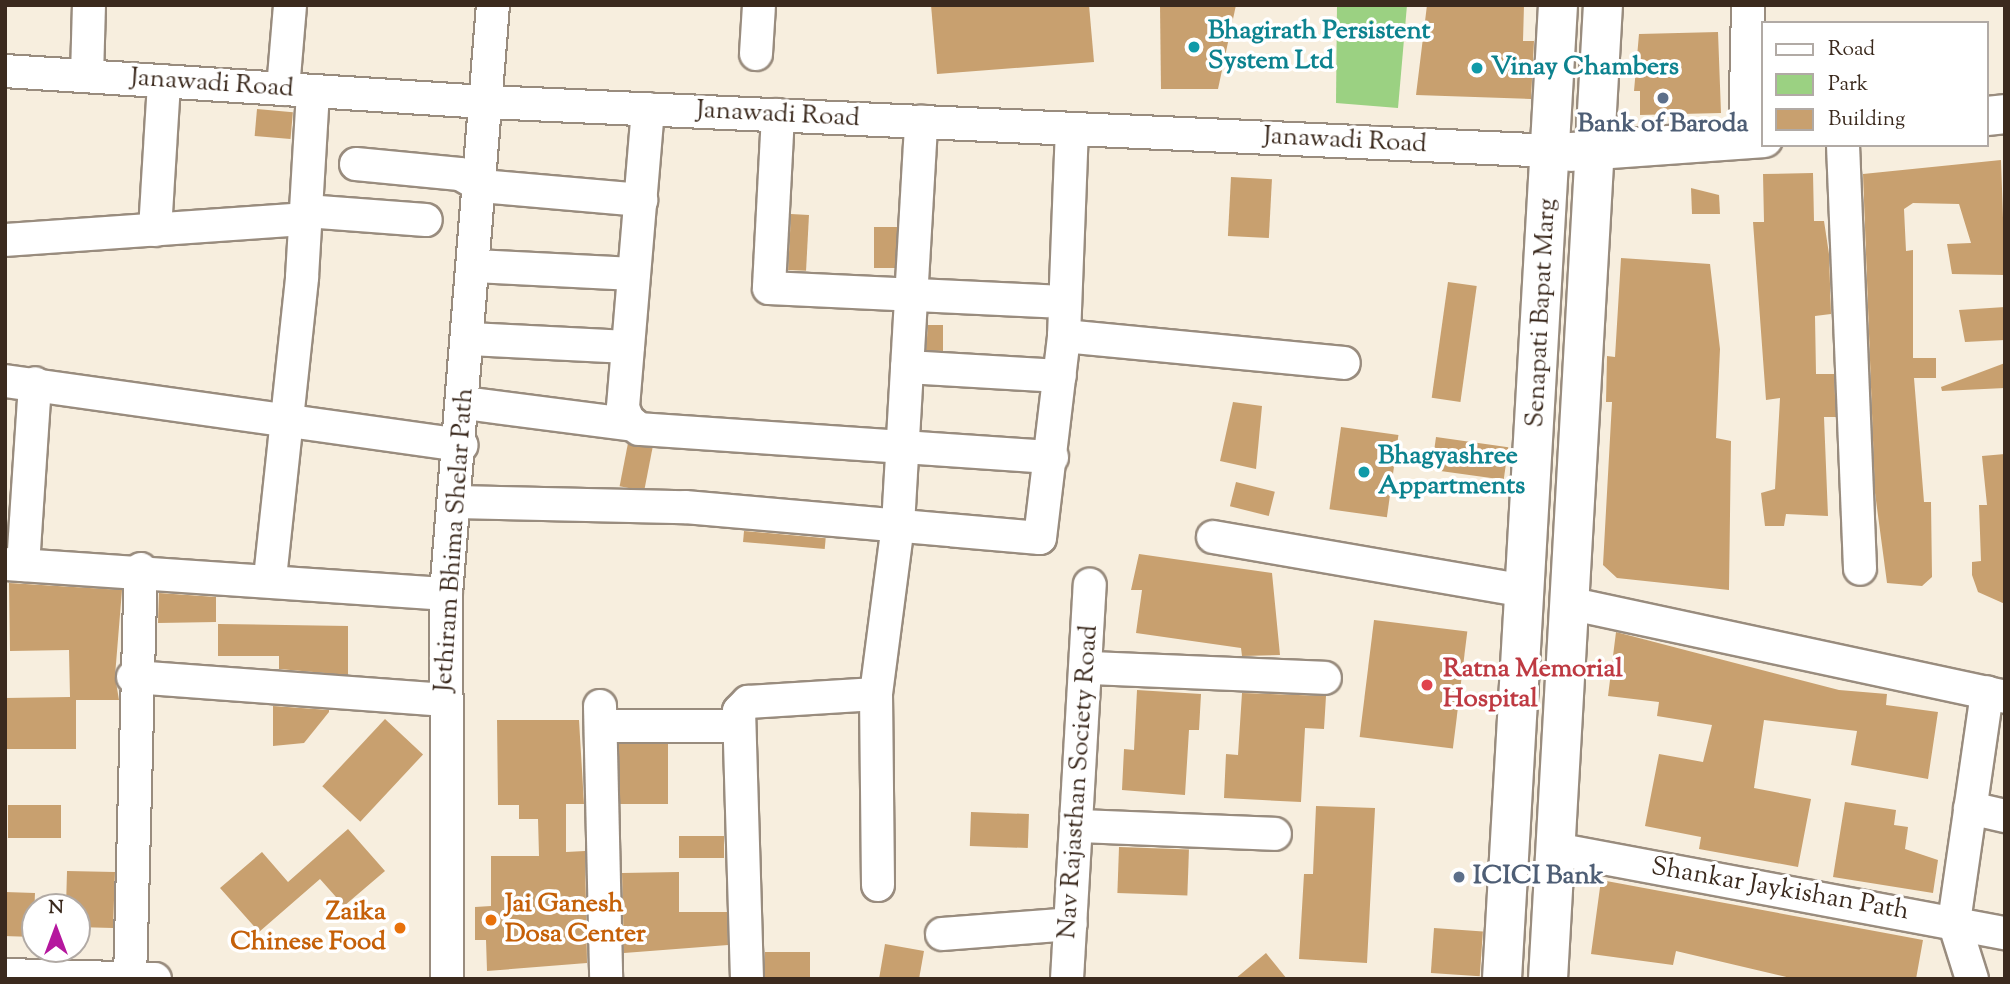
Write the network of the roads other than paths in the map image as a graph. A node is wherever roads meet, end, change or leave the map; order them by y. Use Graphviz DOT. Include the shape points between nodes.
graph roads {
  1 [pos="89,5"];
  2 [pos="290,5"];
  3 [pos="493,5"];
  4 [pos="759,5"];
  5 [pos="1558,5"];
  6 [pos="1603,5"];
  7 [pos="1748,5"];
  8 [pos="756,54"];
  9 [pos="5,71"];
  10 [pos="87,76"];
  11 [pos="164,81"];
  12 [pos="298,90"];
  13 [pos="487,102"];
  14 [pos="648,109"];
  15 [pos="778,116"];
  16 [pos="921,122"];
  17 [pos="1073,129"];
  18 [pos="1754,139"];
  19 [pos="1843,147"];
  20 [pos="1552,151"];
  21 [pos="1596,153"];
  22 [pos="356,164"];
  23 [pos="481,186"];
  24 [pos="640,200"];
  25 [pos="305,215"];
  26 [pos="426,220"];
  27 [pos="155,230"];
  28 [pos="5,240"];
  29 [pos="475,266"];
  30 [pos="634,274"];
  31 [pos="911,295"];
  32 [pos="1048,300"];
  33 [pos="1065,336"];
  34 [pos="470,340"];
  35 [pos="628,347"];
  36 [pos="1344,363"];
  37 [pos="907,367"];
  38 [pos="1060,376"];
  39 [pos="20,382"];
  40 [pos="466,403"];
  41 [pos="287,420"];
  42 [pos="634,425"];
  43 [pos="462,445"];
  44 [pos="903,445"];
  45 [pos="1052,457"];
  46 [pos="17,482"];
  47 [pos="456,502"];
  48 [pos="898,525"];
  49 [pos="1213,537"];
  50 [pos="14,565"];
  51 [pos="141,569"];
  52 [pos="1860,569"];
  53 [pos="270,578"];
  54 [pos="1090,585"];
  55 [pos="1525,591"];
  56 [pos="446,594"];
  57 [pos="1568,603"];
  58 [pos="1089,668"];
  59 [pos="134,677"];
  60 [pos="1325,678"];
  61 [pos="876,694"];
  62 [pos="1996,694"];
  63 [pos="443,700"];
  64 [pos="739,726"];
  65 [pos="1970,808"];
  66 [pos="2005,816"];
  67 [pos="1077,826"];
  68 [pos="1275,834"];
  69 [pos="1555,849"];
  70 [pos="878,885"];
  71 [pos="1954,922"];
  72 [pos="1071,924"];
  73 [pos="2005,933"];
  74 [pos="942,934"];
  75 [pos="5,975"];
  76 [pos="139,978"];
  77 [pos="447,979"];
  78 [pos="606,979"];
  79 [pos="747,979"];
  80 [pos="1067,979"];
  81 [pos="1502,979"];
  82 [pos="1548,979"];
  83 [pos="1972,979"];
  1 -- 10 [label="street"];
  2 -- 12 [label="street"];
  3 -- 13 [label="street, Jethiram Bhima Shelar Path"];
  4 -- 8 [label="street"];
  5 -- 20 [label="main road, Senapati Bapat Marg"];
  6 -- 21 [label="main road, Senapati Bapat Marg"];
  7 -- 18 [label="street"];
  9 -- 10 [label="street, Janawadi Road"];
  10 -- 11 [label="street, Janawadi Road"];
  11 -- 12 [label="street, Janawadi Road"];
  11 -- 27 [label="street"];
  12 -- 13 [label="street, Janawadi Road"];
  12 -- 25 [label="street"];
  13 -- 14 [label="street, Janawadi Road"];
  13 -- 23 [label="street, Jethiram Bhima Shelar Path"];
  14 -- 15 [label="street, Janawadi Road"];
  14 -- 24 [label="street"];
  15 -- 16 [label="street, Janawadi Road"];
  15 -- 31 [label="street" via="769,288"];
  16 -- 17 [label="street, Janawadi Road"];
  16 -- 31 [label="street"];
  17 -- 20 [label="street, Janawadi Road"];
  17 -- 33 [label="street"];
  18 -- 21 [label="main road"];
  19 -- 52 [label="street"];
  20 -- 21 [label="main road"];
  20 -- 55 [label="main road, Senapati Bapat Marg"];
  21 -- 57 [label="main road, Senapati Bapat Marg"];
  22 -- 23 [label="street" via="460,174"];
  23 -- 24 [label="street"];
  23 -- 29 [label="street, Jethiram Bhima Shelar Path"];
  24 -- 30 [label="street"];
  25 -- 26 [label="street"];
  25 -- 27 [label="street"];
  25 -- 41 [label="street"];
  27 -- 28 [label="street"];
  29 -- 30 [label="street"];
  29 -- 34 [label="street, Jethiram Bhima Shelar Path"];
  30 -- 35 [label="street"];
  31 -- 32 [label="street"];
  31 -- 37 [label="street"];
  33 -- 36 [label="street"];
  33 -- 38 [label="street"];
  34 -- 35 [label="street"];
  34 -- 40 [label="street, Jethiram Bhima Shelar Path"];
  35 -- 42 [label="street" via="623,408"];
  37 -- 38 [label="street"];
  37 -- 44 [label="street"];
  38 -- 45 [label="street"];
  39 -- 41 [label="street"];
  39 -- 46 [label="street"];
  40 -- 42 [label="street"];
  40 -- 43 [label="street, Jethiram Bhima Shelar Path"];
  41 -- 43 [label="street"];
  41 -- 53 [label="street"];
  42 -- 44 [label="street"];
  43 -- 47 [label="street, Jethiram Bhima Shelar Path"];
  44 -- 45 [label="street"];
  44 -- 48 [label="street"];
  45 -- 48 [label="street" via="1040,538"];
  46 -- 50 [label="street"];
  47 -- 48 [label="street" via="685,507"];
  47 -- 56 [label="street, Jethiram Bhima Shelar Path"];
  48 -- 61 [label="street"];
  49 -- 55 [label="street"];
  50 -- 51 [label="street"];
  51 -- 53 [label="street"];
  51 -- 59 [label="street"];
  53 -- 56 [label="street"];
  54 -- 58 [label="street, Nav Rajasthan Society Road"];
  55 -- 81 [label="main road, Senapati Bapat Marg"];
  56 -- 63 [label="street, Jethiram Bhima Shelar Path"];
  57 -- 62 [label="street"];
  57 -- 69 [label="main road, Senapati Bapat Marg"];
  58 -- 60 [label="street"];
  58 -- 67 [label="street, Nav Rajasthan Society Road"];
  59 -- 63 [label="street"];
  59 -- 76 [label="street"];
  61 -- 64 [label="street" via="748,702 738,711"];
  61 -- 70 [label="street"];
  62 -- 65 [label="street"];
  63 -- 77 [label="street, Jethiram Bhima Shelar Path"];
  64 -- 78 [label="street" via="600,716"];
  64 -- 79 [label="street"];
  65 -- 66 [label="street"];
  65 -- 71 [label="street"];
  67 -- 68 [label="street"];
  67 -- 72 [label="street, Nav Rajasthan Society Road"];
  69 -- 71 [label="street, Shankar Jaykishan Path"];
  69 -- 82 [label="main road, Senapati Bapat Marg"];
  71 -- 73 [label="street, Shankar Jaykishan Path"];
  71 -- 83 [label="street"];
  72 -- 74 [label="street"];
  72 -- 80 [label="street, Nav Rajasthan Society Road"];
  75 -- 76 [label="street"];
}
